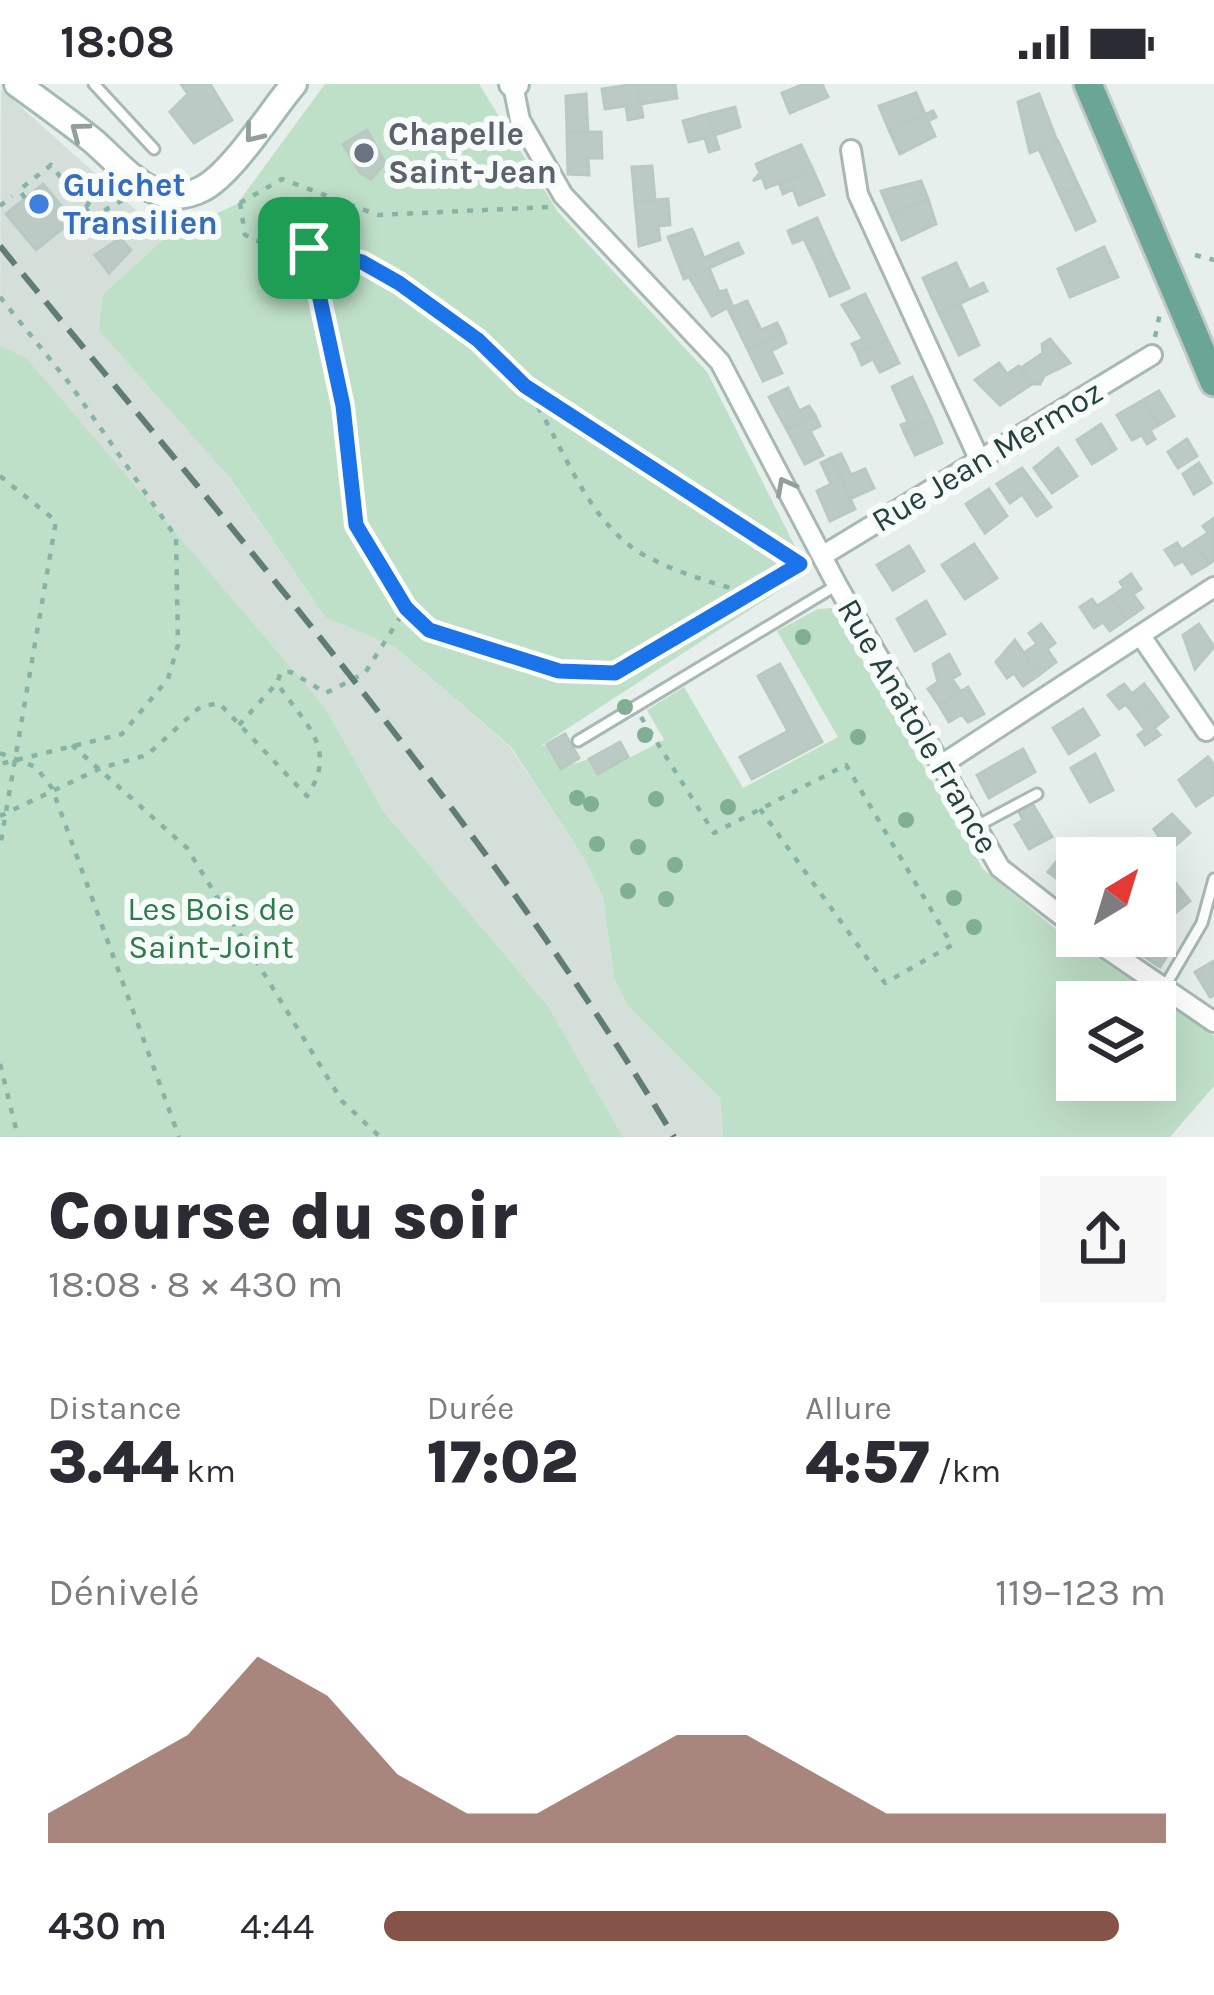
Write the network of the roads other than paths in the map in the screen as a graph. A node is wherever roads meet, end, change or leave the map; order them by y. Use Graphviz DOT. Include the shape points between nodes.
graph roads {
  1 [pos="94,84"];
  2 [pos="294,84"];
  3 [pos="514,84"];
  4 [pos="1088,84"];
  5 [pos="21,85"];
  6 [pos="154,149"];
  7 [pos="851,150"];
  8 [pos="1124,167"];
  9 [pos="1214,342"];
  10 [pos="1151,355"];
  11 [pos="1214,382"];
  12 [pos="980,461"];
  13 [pos="822,556"];
  14 [pos="837,585"];
  15 [pos="1214,587"];
  16 [pos="1143,639"];
  17 [pos="1206,731"];
  18 [pos="578,741"];
  19 [pos="941,765"];
  20 [pos="1037,794"];
  21 [pos="975,827"];
  22 [pos="1214,879"];
  23 [pos="1056,912"];
  24 [pos="1119,957"];
  25 [pos="1154,981"];
  26 [pos="1168,981"];
  27 [pos="1176,996"];
  28 [pos="1214,1022"];
  1 -- 6 [label="lane"];
  2 -- 5 [label="street, one-way" via="219,176 201,190 172,195 133,181"];
  13 -- 3 [label="street, Rue Anatole France, one-way" via="720,362 563,195 520,119"];
  4 -- 8 [label="main road"];
  7 -- 12 [label="street" via="858,194"];
  8 -- 9 [label="main road"];
  8 -- 11 [label="main road"];
  10 -- 12 [label="street, Rue Jean Mermoz"];
  12 -- 13 [label="street, Rue Jean Mermoz"];
  13 -- 14 [label="street, Rue Anatole France"];
  14 -- 18 [label="lane"];
  14 -- 19 [label="street, Rue Anatole France"];
  15 -- 16 [label="street"];
  16 -- 17 [label="street"];
  16 -- 19 [label="street"];
  19 -- 21 [label="street, Rue Anatole France"];
  20 -- 21 [label="lane"];
  21 -- 23 [label="street, Rue Anatole France" via="1000,868"];
  22 -- 26 [label="lane" via="1202,922"];
  24 -- 25 [label="street"];
  27 -- 28 [label="street"];
}
